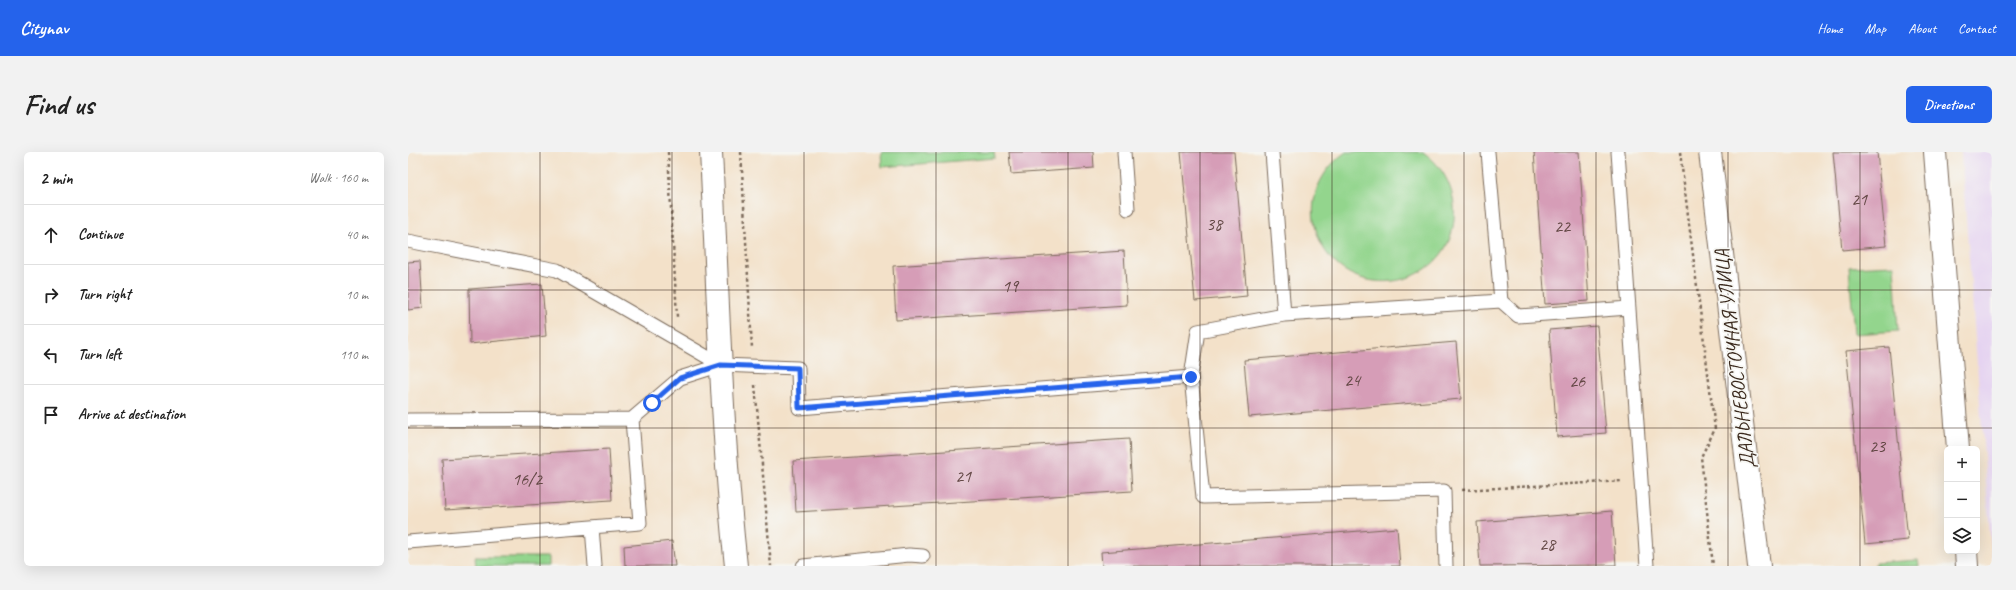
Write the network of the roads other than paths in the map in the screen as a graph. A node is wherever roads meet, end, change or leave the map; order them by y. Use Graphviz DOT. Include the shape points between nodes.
graph roads {
  1 [pos="711,152"];
  2 [pos="1124,152"];
  3 [pos="1272,152"];
  4 [pos="1488,152"];
  5 [pos="1618,152"];
  6 [pos="1710,152"];
  7 [pos="1935,152"];
  8 [pos="1128,209"];
  9 [pos="408,241"];
  10 [pos="1501,301"];
  11 [pos="1629,308"];
  12 [pos="1284,314"];
  13 [pos="721,365"];
  14 [pos="1191,377"];
  15 [pos="632,419"];
  16 [pos="408,420"];
  17 [pos="1958,446"];
  18 [pos="592,527"];
  19 [pos="408,542"];
  20 [pos="1966,554"];
  21 [pos="924,556"];
  22 [pos="595,566"];
  23 [pos="736,566"];
  24 [pos="803,566"];
  25 [pos="1446,566"];
  26 [pos="1648,566"];
  27 [pos="1759,566"];
  28 [pos="1967,566"];
  1 -- 13 [label="street"];
  2 -- 8 [label="lane"];
  3 -- 12 [label="lane"];
  4 -- 10 [label="lane"];
  5 -- 11 [label="lane"];
  6 -- 27 [label="street, ДАЛЬНЕВОСТОЧНАЯ УЛИЦА"];
  7 -- 17 [label="street"];
  9 -- 13 [label="lane" via="557,270"];
  10 -- 11 [label="lane" via="1518,316"];
  10 -- 12 [label="lane"];
  11 -- 26 [label="lane"];
  12 -- 14 [label="lane" via="1198,331"];
  13 -- 14 [label="lane" via="798,368 799,408"];
  13 -- 15 [label="lane" via="680,378"];
  13 -- 23 [label="street"];
  14 -- 25 [label="lane" via="1203,497 1444,491"];
  15 -- 16 [label="lane"];
  15 -- 18 [label="lane" via="640,523"];
  18 -- 19 [label="lane"];
  18 -- 22 [label="lane"];
  20 -- 28 [label="street"];
  21 -- 24 [label="lane"];
}
